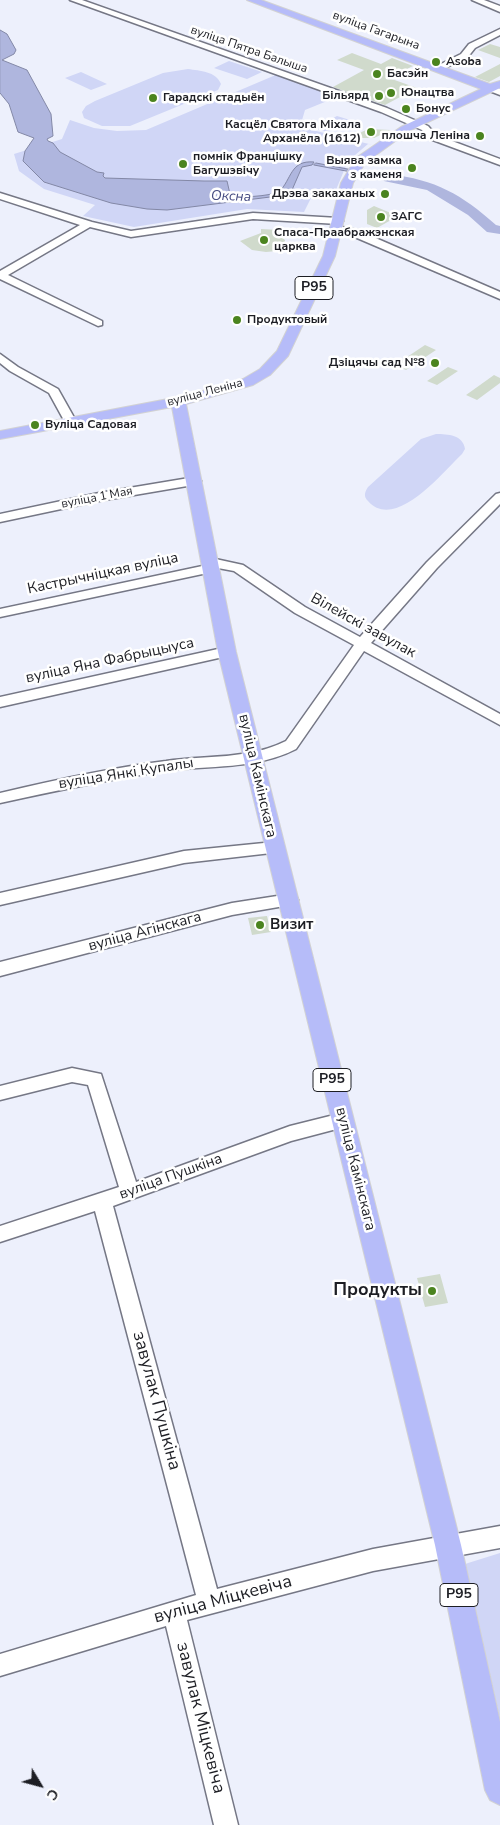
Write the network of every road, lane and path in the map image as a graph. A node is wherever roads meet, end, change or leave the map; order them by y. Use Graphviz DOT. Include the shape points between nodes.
graph roads {
  1 [pos="74,0"];
  2 [pos="252,0"];
  3 [pos="476,0"];
  4 [pos="500,8"];
  5 [pos="500,32"];
  6 [pos="438,68"];
  7 [pos="497,88"];
  8 [pos="417,123"];
  9 [pos="500,162"];
  10 [pos="0,196"];
  11 [pos="89,224"];
  12 [pos="337,225"];
  13 [pos="0,275"];
  14 [pos="500,296"];
  15 [pos="98,323"];
  16 [pos="0,357"];
  17 [pos="178,402"];
  18 [pos="70,421"];
  19 [pos="0,435"];
  20 [pos="195,481"];
  21 [pos="500,497"];
  22 [pos="0,518"];
  23 [pos="212,565"];
  24 [pos="0,613"];
  25 [pos="362,645"];
  26 [pos="227,652"];
  27 [pos="0,702"];
  28 [pos="500,720"];
  29 [pos="253,758"];
  30 [pos="0,798"];
  31 [pos="274,848"];
  32 [pos="0,899"];
  33 [pos="290,900"];
  34 [pos="0,970"];
  35 [pos="0,1094"];
  36 [pos="342,1121"];
  37 [pos="130,1192"];
  38 [pos="102,1201"];
  39 [pos="0,1234"];
  40 [pos="500,1537"];
  41 [pos="448,1545"];
  42 [pos="209,1601"];
  43 [pos="174,1612"];
  44 [pos="0,1665"];
  45 [pos="500,1790"];
  46 [pos="226,1825"];
  1 -- 8 [label="street, вуліца Пятра Балыша"];
  2 -- 6 [label="main road, вуліца Гагарына / Р95"];
  3 -- 4 [label="street"];
  5 -- 6 [label="street" via="472,46 464,56"];
  6 -- 7 [label="main road, вуліца Гагарына / Р95"];
  7 -- 8 [label="main road, вуліца Леніна / Р95"];
  8 -- 9 [label="street, вуліца Пятра Балыша" via="430,131 433,137"];
  8 -- 12 [label="main road, вуліца Леніна / Р95" via="379,146 353,172"];
  10 -- 11 [label="street"];
  11 -- 12 [label="street" via="131,234 253,216"];
  11 -- 13 [label="street"];
  12 -- 14 [label="street"];
  12 -- 17 [label="main road, вуліца Леніна / Р95" via="329,256 279,360 248,382"];
  13 -- 15 [label="street"];
  16 -- 18 [label="street" via="14,369 54,391"];
  17 -- 18 [label="main road, вуліца Леніна"];
  17 -- 20 [label="main road, вуліца Камінскага / Р95"];
  18 -- 19 [label="main road, вуліца Леніна"];
  20 -- 22 [label="street, вуліца 1 Мая"];
  20 -- 23 [label="main road, вуліца Камінскага / Р95"];
  21 -- 25 [label="street, вуліца Янкі Купалы" via="432,565"];
  23 -- 24 [label="street, Кастрычніцкая вуліца"];
  23 -- 25 [label="street, Вілейскі завулак" via="238,568 300,610"];
  23 -- 26 [label="main road, вуліца Камінскага / Р95"];
  25 -- 28 [label="street, Вілейскі завулак"];
  25 -- 29 [label="street, вуліца Янкі Купалы" via="292,745 280,753"];
  26 -- 27 [label="street, вуліца Яна Фабрыцыуса"];
  26 -- 29 [label="main road, вуліца Камінскага / Р95"];
  29 -- 30 [label="street, вуліца Янкі Купалы" via="167,766 70,782"];
  29 -- 31 [label="main road, вуліца Камінскага / Р95"];
  31 -- 32 [label="street" via="184,857"];
  31 -- 33 [label="main road, вуліца Камінскага / Р95"];
  33 -- 34 [label="street, вуліца Агінскага" via="232,909"];
  33 -- 36 [label="main road, вуліца Камінскага / Р95"];
  35 -- 37 [label="street" via="72,1075 95,1079"];
  36 -- 37 [label="street, вуліца Пушкіна" via="290,1134"];
  36 -- 41 [label="main road, вуліца Камінскага / Р95"];
  37 -- 38 [label="street, вуліца Пушкіна"];
  38 -- 39 [label="street, вуліца Пушкіна"];
  38 -- 42 [label="street, завулак Пушкіна"];
  40 -- 41 [label="street, вуліца Міцкевіча"];
  41 -- 42 [label="street, вуліца Міцкевіча" via="368,1561"];
  41 -- 45 [label="main road, вуліца Камінскага / Р95"];
  42 -- 43 [label="street, вуліца Міцкевіча"];
  43 -- 44 [label="street, вуліца Міцкевіча"];
  43 -- 46 [label="street, завулак Міцкевіча"];
}
